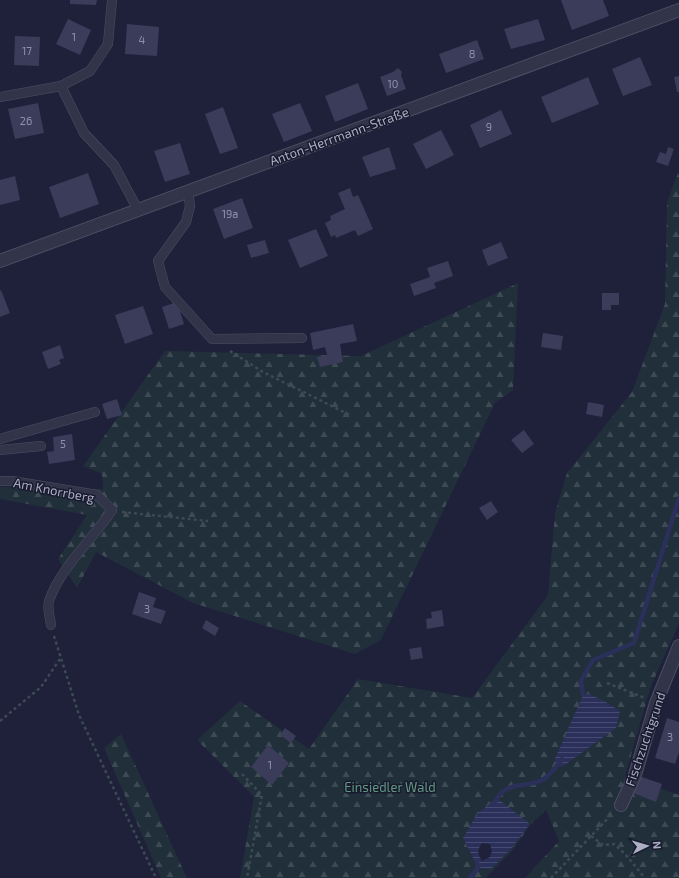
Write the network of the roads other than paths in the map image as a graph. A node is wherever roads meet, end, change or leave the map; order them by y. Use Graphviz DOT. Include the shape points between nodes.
graph roads {
  1 [pos="112,0"];
  2 [pos="679,10"];
  3 [pos="61,86"];
  4 [pos="0,97"];
  5 [pos="188,191"];
  6 [pos="138,210"];
  7 [pos="0,261"];
  8 [pos="302,338"];
  9 [pos="95,412"];
  10 [pos="0,440"];
  11 [pos="41,446"];
  12 [pos="0,450"];
  13 [pos="0,481"];
  14 [pos="51,625"];
  15 [pos="679,646"];
  16 [pos="621,805"];
  1 -- 3 [label="lane" via="108,44 90,71"];
  2 -- 5 [label="street, Anton-Herrmann-Straße"];
  3 -- 4 [label="lane"];
  3 -- 6 [label="lane" via="84,133 114,165"];
  5 -- 6 [label="street, Anton-Herrmann-Straße"];
  5 -- 8 [label="lane" via="190,206 186,222 158,261 165,286 212,340"];
  6 -- 7 [label="street, Anton-Herrmann-Straße"];
  9 -- 10 [label="lane"];
  11 -- 12 [label="lane"];
  13 -- 14 [label="lane, Am Knorrberg" via="97,495 112,510 100,529 63,573 49,602"];
  15 -- 16 [label="street, Fischzuchtgrund" via="656,703 635,775"];
}
